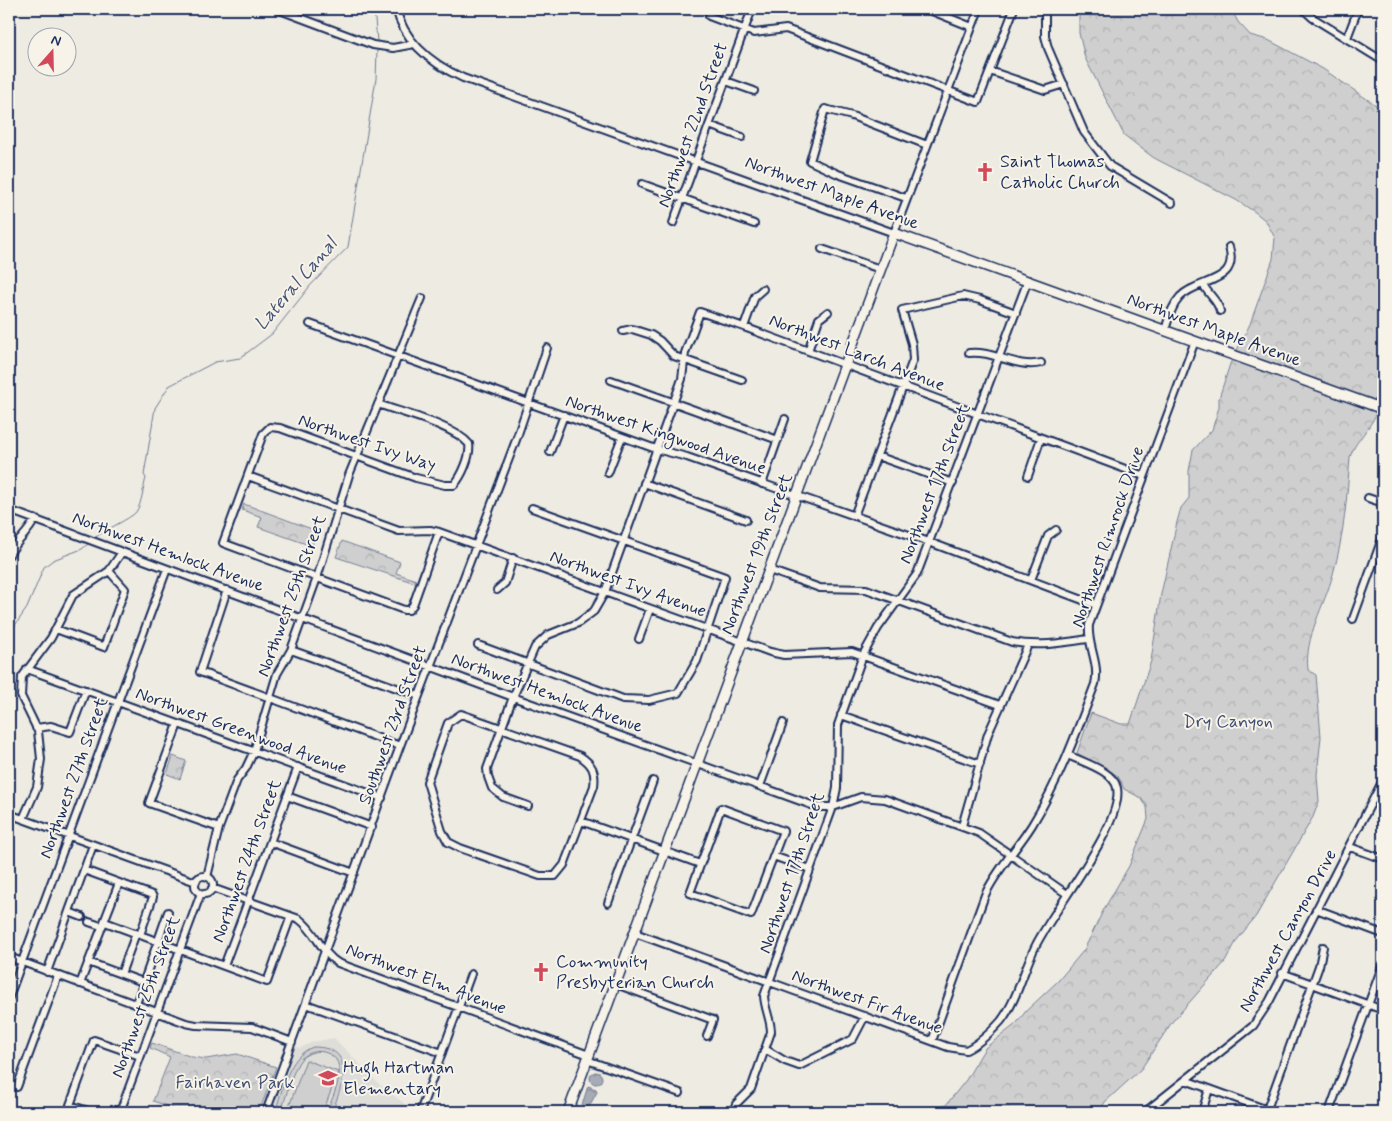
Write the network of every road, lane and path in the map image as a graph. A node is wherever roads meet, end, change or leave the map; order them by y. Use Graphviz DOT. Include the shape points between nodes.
graph roads {
  1 [pos="277,9"];
  2 [pos="396,9"];
  3 [pos="752,9"];
  4 [pos="927,9"];
  5 [pos="979,9"];
  6 [pos="1014,9"];
  7 [pos="1045,9"];
  8 [pos="1303,9"];
  9 [pos="1358,9"];
  10 [pos="709,16"];
  11 [pos="972,27"];
  12 [pos="744,30"];
  13 [pos="1347,38"];
  14 [pos="414,44"];
  15 [pos="1383,61"];
  16 [pos="990,71"];
  17 [pos="726,81"];
  18 [pos="1064,84"];
  19 [pos="754,91"];
  20 [pos="947,91"];
  21 [pos="709,125"];
  22 [pos="742,137"];
  23 [pos="927,146"];
  24 [pos="696,162"];
  25 [pos="642,184"];
  26 [pos="682,198"];
  27 [pos="906,198"];
  28 [pos="1172,203"];
  29 [pos="673,223"];
  30 [pos="754,224"];
  31 [pos="894,233"];
  32 [pos="1229,247"];
  33 [pos="822,249"];
  34 [pos="880,269"];
  35 [pos="1028,280"];
  36 [pos="1203,284"];
  37 [pos="763,289"];
  38 [pos="422,298"];
  39 [pos="1220,311"];
  40 [pos="828,312"];
  41 [pos="1016,312"];
  42 [pos="310,324"];
  43 [pos="744,327"];
  44 [pos="1165,330"];
  45 [pos="623,331"];
  46 [pos="1195,340"];
  47 [pos="547,348"];
  48 [pos="808,351"];
  49 [pos="969,354"];
  50 [pos="400,356"];
  51 [pos="999,358"];
  52 [pos="684,360"];
  53 [pos="1041,363"];
  54 [pos="846,365"];
  55 [pos="610,380"];
  56 [pos="742,380"];
  57 [pos="903,387"];
  58 [pos="527,402"];
  59 [pos="673,402"];
  60 [pos="378,404"];
  61 [pos="1383,409"];
  62 [pos="564,415"];
  63 [pos="978,415"];
  64 [pos="785,419"];
  65 [pos="622,437"];
  66 [pos="1041,438"];
  67 [pos="778,440"];
  68 [pos="656,449"];
  69 [pos="550,452"];
  70 [pos="357,456"];
  71 [pos="877,456"];
  72 [pos="608,473"];
  73 [pos="248,476"];
  74 [pos="1028,476"];
  75 [pos="1144,476"];
  76 [pos="644,483"];
  77 [pos="953,483"];
  78 [pos="762,484"];
  79 [pos="796,496"];
  80 [pos="1368,498"];
  81 [pos="1383,503"];
  82 [pos="339,508"];
  83 [pos="532,508"];
  84 [pos="9,510"];
  85 [pos="854,516"];
  86 [pos="35,519"];
  87 [pos="746,520"];
  88 [pos="1056,530"];
  89 [pos="439,532"];
  90 [pos="1383,536"];
  91 [pos="623,540"];
  92 [pos="929,542"];
  93 [pos="11,544"];
  94 [pos="477,545"];
  95 [pos="122,552"];
  96 [pos="9,555"];
  97 [pos="1376,555"];
  98 [pos="513,558"];
  99 [pos="1383,558"];
  100 [pos="167,569"];
  101 [pos="769,570"];
  102 [pos="109,571"];
  103 [pos="317,578"];
  104 [pos="1032,580"];
  105 [pos="227,590"];
  106 [pos="497,590"];
  107 [pos="605,592"];
  108 [pos="898,601"];
  109 [pos="1096,605"];
  110 [pos="650,609"];
  111 [pos="302,618"];
  112 [pos="1352,619"];
  113 [pos="56,629"];
  114 [pos="708,630"];
  115 [pos="639,639"];
  116 [pos="1088,639"];
  117 [pos="741,642"];
  118 [pos="478,645"];
  119 [pos="1028,645"];
  120 [pos="291,650"];
  121 [pos="863,655"];
  122 [pos="526,663"];
  123 [pos="430,666"];
  124 [pos="27,669"];
  125 [pos="86,690"];
  126 [pos="419,696"];
  127 [pos="512,697"];
  128 [pos="271,698"];
  129 [pos="118,702"];
  130 [pos="1000,706"];
  131 [pos="841,715"];
  132 [pos="783,723"];
  133 [pos="178,724"];
  134 [pos="36,728"];
  135 [pos="502,728"];
  136 [pos="400,746"];
  137 [pos="254,751"];
  138 [pos="1068,754"];
  139 [pos="697,763"];
  140 [pos="980,764"];
  141 [pos="298,767"];
  142 [pos="1383,780"];
  143 [pos="653,781"];
  144 [pos="760,786"];
  145 [pos="287,796"];
  146 [pos="382,798"];
  147 [pos="528,806"];
  148 [pos="833,807"];
  149 [pos="9,814"];
  150 [pos="23,819"];
  151 [pos="581,821"];
  152 [pos="962,826"];
  153 [pos="372,827"];
  154 [pos="220,828"];
  155 [pos="68,836"];
  156 [pos="631,839"];
  157 [pos="270,842"];
  158 [pos="93,844"];
  159 [pos="1350,848"];
  160 [pos="664,851"];
  161 [pos="773,856"];
  162 [pos="1009,856"];
  163 [pos="1383,860"];
  164 [pos="700,864"];
  165 [pos="810,869"];
  166 [pos="84,870"];
  167 [pos="354,873"];
  168 [pos="207,877"];
  169 [pos="196,882"];
  170 [pos="119,883"];
  171 [pos="212,888"];
  172 [pos="201,893"];
  173 [pos="1067,894"];
  174 [pos="248,900"];
  175 [pos="608,904"];
  176 [pos="1316,909"];
  177 [pos="69,912"];
  178 [pos="168,912"];
  179 [pos="291,916"];
  180 [pos="82,917"];
  181 [pos="89,922"];
  182 [pos="103,924"];
  183 [pos="635,933"];
  184 [pos="138,934"];
  185 [pos="1383,934"];
  186 [pos="158,941"];
  187 [pos="1323,947"];
  188 [pos="180,949"];
  189 [pos="325,952"];
  190 [pos="9,958"];
  191 [pos="22,962"];
  192 [pos="88,962"];
  193 [pos="1383,964"];
  194 [pos="224,966"];
  195 [pos="47,972"];
  196 [pos="1282,973"];
  197 [pos="121,974"];
  198 [pos="471,974"];
  199 [pos="58,976"];
  200 [pos="144,982"];
  201 [pos="769,983"];
  202 [pos="80,984"];
  203 [pos="616,984"];
  204 [pos="1312,984"];
  205 [pos="9,997"];
  206 [pos="136,1004"];
  207 [pos="306,1004"];
  208 [pos="1368,1004"];
  209 [pos="458,1008"];
  210 [pos="1383,1010"];
  211 [pos="157,1012"];
  212 [pos="865,1016"];
  213 [pos="707,1036"];
  214 [pos="932,1041"];
  215 [pos="292,1042"];
  216 [pos="765,1049"];
  217 [pos="442,1053"];
  218 [pos="140,1056"];
  219 [pos="588,1058"];
  220 [pos="1185,1080"];
  221 [pos="17,1087"];
  222 [pos="1210,1090"];
  223 [pos="680,1093"];
  224 [pos="91,1112"];
  225 [pos="120,1112"];
  226 [pos="266,1112"];
  227 [pos="420,1112"];
  228 [pos="568,1112"];
  229 [pos="733,1112"];
  230 [pos="1145,1112"];
  231 [pos="1202,1112"];
  232 [pos="1268,1112"];
  233 [pos="1329,1112"];
  1 -- 14 [label="street" via="373,45 393,48"];
  2 -- 14 [label="street, Northwest Maple Avenue"];
  3 -- 12 [label="street, Northwest 22nd Street"];
  4 -- 11 [label="street"];
  5 -- 11 [label="street, Northwest 19th Street"];
  6 -- 16 [label="street"];
  7 -- 18 [label="street" via="1044,36"];
  8 -- 13 [label="street"];
  9 -- 13 [label="street"];
  10 -- 12 [label="street"];
  11 -- 20 [label="street, Northwest 19th Street"];
  12 -- 17 [label="street, Northwest 22nd Street"];
  12 -- 20 [label="street" via="754,33 786,29"];
  13 -- 15 [label="street"];
  14 -- 24 [label="street, Northwest Maple Avenue" via="444,69 463,78"];
  16 -- 18 [label="street" via="1046,90"];
  16 -- 20 [label="street" via="978,102"];
  17 -- 19 [label="street"];
  17 -- 21 [label="street, Northwest 22nd Street"];
  18 -- 28 [label="street" via="1084,132 1110,166"];
  20 -- 23 [label="street, Northwest 19th Street"];
  21 -- 22 [label="street"];
  21 -- 24 [label="street, Northwest 22nd Street"];
  23 -- 27 [label="street, Northwest 19th Street"];
  23 -- 27 [label="street" via="859,118 825,109 810,161"];
  24 -- 26 [label="street, Northwest 22nd Street"];
  24 -- 31 [label="street, Northwest Maple Avenue"];
  25 -- 26 [label="street"];
  26 -- 29 [label="street, Northwest 22nd Street"];
  26 -- 30 [label="street"];
  27 -- 31 [label="street, Northwest 19th Street"];
  31 -- 34 [label="main road, Northwest 19th Street"];
  31 -- 35 [label="main road, Northwest Maple Avenue"];
  32 -- 36 [label="street" via="1232,258 1228,268 1219,278"];
  33 -- 34 [label="street"];
  34 -- 54 [label="main road, Northwest 19th Street"];
  35 -- 41 [label="street, Northwest 17th Street"];
  35 -- 44 [label="main road, Northwest Maple Avenue"];
  36 -- 39 [label="street" via="1219,303"];
  36 -- 44 [label="street" via="1181,296 1173,306"];
  37 -- 43 [label="street" via="755,296"];
  38 -- 50 [label="street, Northwest 25th Street"];
  40 -- 48 [label="street" via="819,319"];
  41 -- 51 [label="street, Northwest 17th Street"];
  41 -- 57 [label="street" via="963,296 902,310 913,360"];
  42 -- 50 [label="street, Northwest Kingwood Avenue"];
  43 -- 48 [label="street, Northwest Larch Avenue"];
  43 -- 52 [label="street, Northwest Larch Avenue" via="700,312"];
  44 -- 46 [label="main road, Northwest Maple Avenue"];
  45 -- 52 [label="street" via="632,328 651,335 674,356"];
  46 -- 61 [label="main road, Northwest Maple Avenue"];
  46 -- 75 [label="street, Northwest Rimrock Drive"];
  47 -- 58 [label="street, Southwest 23rd Street"];
  48 -- 54 [label="street, Northwest Larch Avenue"];
  49 -- 51 [label="street" via="982,352"];
  50 -- 58 [label="street, Northwest Kingwood Avenue"];
  50 -- 60 [label="street, Northwest 25th Street"];
  51 -- 53 [label="street" via="1031,366"];
  51 -- 63 [label="street, Northwest 17th Street"];
  52 -- 56 [label="street"];
  52 -- 59 [label="street" via="682,379"];
  54 -- 57 [label="street, Northwest Larch Avenue"];
  54 -- 79 [label="main road, Northwest 19th Street"];
  55 -- 59 [label="street"];
  57 -- 63 [label="street, Northwest Larch Avenue"];
  57 -- 71 [label="street"];
  58 -- 62 [label="street, Northwest Kingwood Avenue"];
  58 -- 94 [label="street, Southwest 23rd Street"];
  59 -- 67 [label="street"];
  59 -- 68 [label="street"];
  60 -- 70 [label="street, Northwest 25th Street"];
  60 -- 70 [label="street, Northwest Ivy Way" via="460,436 469,444 461,474 454,485 445,485"];
  62 -- 65 [label="street, Northwest Kingwood Avenue"];
  62 -- 69 [label="street"];
  63 -- 66 [label="street, Northwest Larch Avenue"];
  63 -- 77 [label="street, Northwest 17th Street"];
  64 -- 67 [label="street"];
  65 -- 68 [label="street, Northwest Kingwood Avenue"];
  65 -- 72 [label="street"];
  66 -- 74 [label="street"];
  66 -- 75 [label="street, Northwest Larch Avenue"];
  67 -- 78 [label="street"];
  68 -- 76 [label="street"];
  68 -- 78 [label="street, Northwest Kingwood Avenue"];
  70 -- 73 [label="street, Northwest Ivy Way" via="270,426 263,434"];
  70 -- 82 [label="street, Northwest 25th Street"];
  71 -- 77 [label="street"];
  71 -- 85 [label="street"];
  73 -- 82 [label="street, Northwest Ivy Avenue"];
  73 -- 103 [label="street" via="223,543"];
  75 -- 109 [label="street, Northwest Rimrock Drive"];
  76 -- 87 [label="street"];
  76 -- 91 [label="street"];
  77 -- 92 [label="street, Northwest 17th Street"];
  78 -- 79 [label="street, Northwest Kingwood Avenue"];
  79 -- 85 [label="street, Northwest Kingwood Avenue"];
  79 -- 101 [label="main road, Northwest 19th Street"];
  80 -- 81 [label="street"];
  82 -- 89 [label="street, Northwest Ivy Avenue" via="399,532"];
  82 -- 103 [label="street, Northwest 25th Street"];
  83 -- 91 [label="street"];
  84 -- 86 [label="street, Northwest Hemlock Avenue"];
  85 -- 92 [label="street, Northwest Kingwood Avenue"];
  86 -- 93 [label="street" via="29,532"];
  86 -- 95 [label="street, Northwest Hemlock Avenue"];
  88 -- 104 [label="street" via="1048,536"];
  89 -- 94 [label="street, Northwest Ivy Avenue"];
  89 -- 103 [label="street" via="409,610"];
  90 -- 97 [label="street"];
  91 -- 107 [label="street"];
  91 -- 114 [label="street" via="725,577"];
  92 -- 104 [label="street, Northwest Kingwood Avenue"];
  92 -- 108 [label="street, Northwest 17th Street" via="917,574"];
  93 -- 96 [label="street"];
  94 -- 98 [label="street, Northwest Ivy Avenue"];
  94 -- 123 [label="street, Southwest 23rd Street"];
  95 -- 100 [label="street, Northwest Hemlock Avenue"];
  95 -- 102 [label="street"];
  97 -- 99 [label="street"];
  97 -- 112 [label="street"];
  98 -- 106 [label="street" via="505,583"];
  98 -- 107 [label="street, Northwest Ivy Avenue"];
  100 -- 105 [label="street, Northwest Hemlock Avenue"];
  100 -- 129 [label="street, Northwest 27th Street"];
  101 -- 108 [label="street" via="820,588 866,589"];
  101 -- 117 [label="main road, Northwest 19th Street"];
  102 -- 113 [label="street" via="73,595"];
  102 -- 113 [label="street" via="125,589 104,647"];
  103 -- 111 [label="street, Northwest 25th Street"];
  104 -- 109 [label="street, Northwest Kingwood Avenue"];
  105 -- 111 [label="street, Northwest Hemlock Avenue"];
  105 -- 128 [label="street" via="200,672"];
  107 -- 110 [label="street, Northwest Ivy Avenue"];
  107 -- 122 [label="street" via="594,611 578,623 548,635 534,647"];
  108 -- 119 [label="street"];
  108 -- 121 [label="street, Northwest 17th Street"];
  109 -- 116 [label="street, Northwest Rimrock Drive"];
  110 -- 114 [label="street, Northwest Ivy Avenue"];
  110 -- 115 [label="street"];
  111 -- 120 [label="street, Northwest 25th Street"];
  111 -- 123 [label="street, Northwest Hemlock Avenue"];
  113 -- 124 [label="street"];
  114 -- 117 [label="street, Northwest Ivy Avenue"];
  114 -- 122 [label="street" via="678,693 649,700 623,699"];
  116 -- 119 [label="street"];
  116 -- 138 [label="street, Northwest Rimrock Drive" via="1097,674"];
  117 -- 121 [label="street, Northwest Ivy Avenue" via="784,655 842,651"];
  117 -- 139 [label="main road, Northwest 19th Street"];
  118 -- 122 [label="street"];
  119 -- 130 [label="street"];
  120 -- 126 [label="street"];
  120 -- 128 [label="street, Northwest 25th Street" via="277,674"];
  121 -- 130 [label="street, Northwest Ivy Avenue"];
  121 -- 131 [label="street, Northwest 17th Street"];
  122 -- 127 [label="street"];
  123 -- 126 [label="street, Southwest 23rd Street"];
  123 -- 127 [label="street, Northwest Hemlock Avenue"];
  124 -- 125 [label="street, Northwest Greenwood Avenue"];
  124 -- 134 [label="street" via="22,678 21,696"];
  125 -- 129 [label="street, Northwest Greenwood Avenue"];
  125 -- 134 [label="street" via="70,732 51,726"];
  126 -- 136 [label="street, Southwest 23rd Street"];
  127 -- 135 [label="street"];
  127 -- 139 [label="street, Northwest Hemlock Avenue"];
  128 -- 136 [label="street"];
  128 -- 137 [label="street, Northwest 25th Street"];
  129 -- 133 [label="street, Northwest Greenwood Avenue"];
  129 -- 155 [label="street, Northwest 27th Street"];
  130 -- 140 [label="street"];
  131 -- 140 [label="street"];
  131 -- 148 [label="street, Northwest 17th Street" via="837,734 838,788"];
  132 -- 144 [label="street"];
  133 -- 137 [label="street, Northwest Greenwood Avenue"];
  133 -- 154 [label="street" via="149,803"];
  134 -- 150 [label="street" via="40,743 40,773"];
  135 -- 147 [label="street" via="487,769 490,782 503,797"];
  135 -- 151 [label="street" via="580,756 593,767 594,786"];
  135 -- 151 [label="street" via="460,714 448,723 427,782 448,842 540,876 555,876 564,865"];
  136 -- 146 [label="street, Southwest 23rd Street"];
  137 -- 141 [label="street, Northwest Greenwood Avenue"];
  137 -- 154 [label="street, Northwest 25th Street" via="237,780"];
  138 -- 162 [label="street, Northwest Rimrock Drive" via="1032,826"];
  138 -- 173 [label="street" via="1111,778 1117,787 1117,796 1104,837"];
  139 -- 144 [label="street, Northwest Hemlock Avenue"];
  139 -- 160 [label="main road, Northwest 19th Street"];
  140 -- 152 [label="street"];
  141 -- 145 [label="street, Northwest 24th Street"];
  141 -- 146 [label="street, Northwest Greenwood Avenue"];
  142 -- 159 [label="street, Northwest Canyon Drive"];
  143 -- 156 [label="street"];
  144 -- 148 [label="street, Northwest Hemlock Avenue" via="817,807"];
  145 -- 153 [label="street"];
  145 -- 157 [label="street, Northwest 24th Street"];
  146 -- 153 [label="street, Southwest 23rd Street"];
  148 -- 152 [label="street, Northwest Hemlock Avenue" via="861,797 878,798"];
  148 -- 165 [label="street, Northwest 17th Street"];
  149 -- 150 [label="street"];
  150 -- 155 [label="street"];
  151 -- 156 [label="street"];
  152 -- 162 [label="street, Northwest Hemlock Avenue" via="979,833"];
  153 -- 167 [label="street, Southwest 23rd Street"];
  154 -- 168 [label="street, Northwest 25th Street"];
  155 -- 158 [label="street"];
  155 -- 191 [label="street, Northwest 27th Street"];
  156 -- 160 [label="street"];
  156 -- 175 [label="street"];
  157 -- 167 [label="street"];
  157 -- 174 [label="street, Northwest 24th Street"];
  158 -- 166 [label="street"];
  158 -- 169 [label="street"];
  159 -- 163 [label="street"];
  159 -- 176 [label="street, Northwest Canyon Drive"];
  160 -- 164 [label="street"];
  160 -- 183 [label="main road, Northwest 19th Street"];
  161 -- 164 [label="street" via="782,831 721,808"];
  161 -- 164 [label="street" via="752,915 690,893"];
  161 -- 165 [label="street"];
  162 -- 173 [label="street, Northwest Hemlock Avenue"];
  162 -- 214 [label="street, Northwest Rimrock Drive" via="985,895"];
  165 -- 201 [label="street, Northwest 17th Street"];
  166 -- 170 [label="street"];
  166 -- 177 [label="street"];
  167 -- 189 [label="street, Southwest 23rd Street"];
  168 -- 169 [label="street"];
  168 -- 171 [label="street"];
  169 -- 172 [label="street"];
  170 -- 182 [label="street"];
  170 -- 184 [label="street" via="153,897"];
  171 -- 172 [label="street"];
  171 -- 174 [label="street, Northwest Elm Avenue"];
  172 -- 188 [label="street, Northwest 25th Street"];
  173 -- 214 [label="street, Northwest Fir Avenue" via="1036,945 1015,996 1001,1020 966,1050"];
  174 -- 179 [label="street, Northwest Elm Avenue"];
  174 -- 194 [label="street, Northwest 24th Street"];
  176 -- 185 [label="street"];
  176 -- 196 [label="street, Northwest Canyon Drive"];
  177 -- 180 [label="street"];
  177 -- 195 [label="street"];
  178 -- 186 [label="street"];
  179 -- 189 [label="street, Northwest Elm Avenue" via="305,924"];
  179 -- 194 [label="street" via="267,982"];
  181 -- 182 [label="street"];
  182 -- 184 [label="street"];
  182 -- 192 [label="street"];
  183 -- 201 [label="street, Northwest Fir Avenue"];
  183 -- 203 [label="main road, Northwest 19th Street"];
  184 -- 186 [label="street"];
  184 -- 197 [label="street"];
  186 -- 188 [label="street"];
  186 -- 200 [label="street"];
  187 -- 204 [label="street"];
  188 -- 194 [label="street"];
  188 -- 211 [label="street, Northwest 25th Street"];
  189 -- 207 [label="street, Southwest 23rd Street"];
  189 -- 209 [label="street, Northwest Elm Avenue" via="338,963"];
  190 -- 191 [label="street"];
  191 -- 195 [label="street"];
  191 -- 205 [label="street, Northwest 27th Street"];
  192 -- 197 [label="street"];
  192 -- 202 [label="street"];
  193 -- 208 [label="street"];
  195 -- 199 [label="street"];
  196 -- 204 [label="street"];
  196 -- 220 [label="street, Northwest Canyon Drive" via="1269,1002 1253,1026"];
  197 -- 200 [label="street"];
  198 -- 209 [label="street"];
  199 -- 202 [label="street"];
  199 -- 221 [label="street"];
  200 -- 206 [label="street"];
  201 -- 212 [label="street, Northwest Fir Avenue"];
  201 -- 216 [label="street, Northwest 17th Street" via="764,996 771,1032"];
  202 -- 206 [label="street"];
  203 -- 213 [label="street" via="713,1020"];
  203 -- 219 [label="main road, Northwest 19th Street"];
  204 -- 208 [label="street"];
  204 -- 232 [label="street"];
  206 -- 211 [label="street"];
  207 -- 215 [label="street, Southwest 23rd Street"];
  207 -- 217 [label="street"];
  208 -- 210 [label="street"];
  208 -- 233 [label="street"];
  209 -- 217 [label="street"];
  209 -- 219 [label="street, Northwest Elm Avenue"];
  211 -- 215 [label="street" via="196,1025 252,1027"];
  211 -- 218 [label="street, Northwest 25th Street"];
  212 -- 214 [label="street, Northwest Fir Avenue"];
  212 -- 216 [label="street" via="853,1039 799,1066 785,1062"];
  215 -- 226 [label="street, Southwest 23rd Street"];
  216 -- 229 [label="street, Northwest 17th Street" via="751,1089 736,1104"];
  217 -- 227 [label="street"];
  218 -- 224 [label="street" via="94,1040 70,1105"];
  218 -- 225 [label="street, Northwest 25th Street"];
  219 -- 223 [label="street, Northwest Elm Avenue"];
  219 -- 228 [label="main road, Northwest 19th Street"];
  220 -- 222 [label="street"];
  220 -- 230 [label="street, Northwest Canyon Drive"];
  222 -- 231 [label="street"];
  222 -- 232 [label="street"];
}
